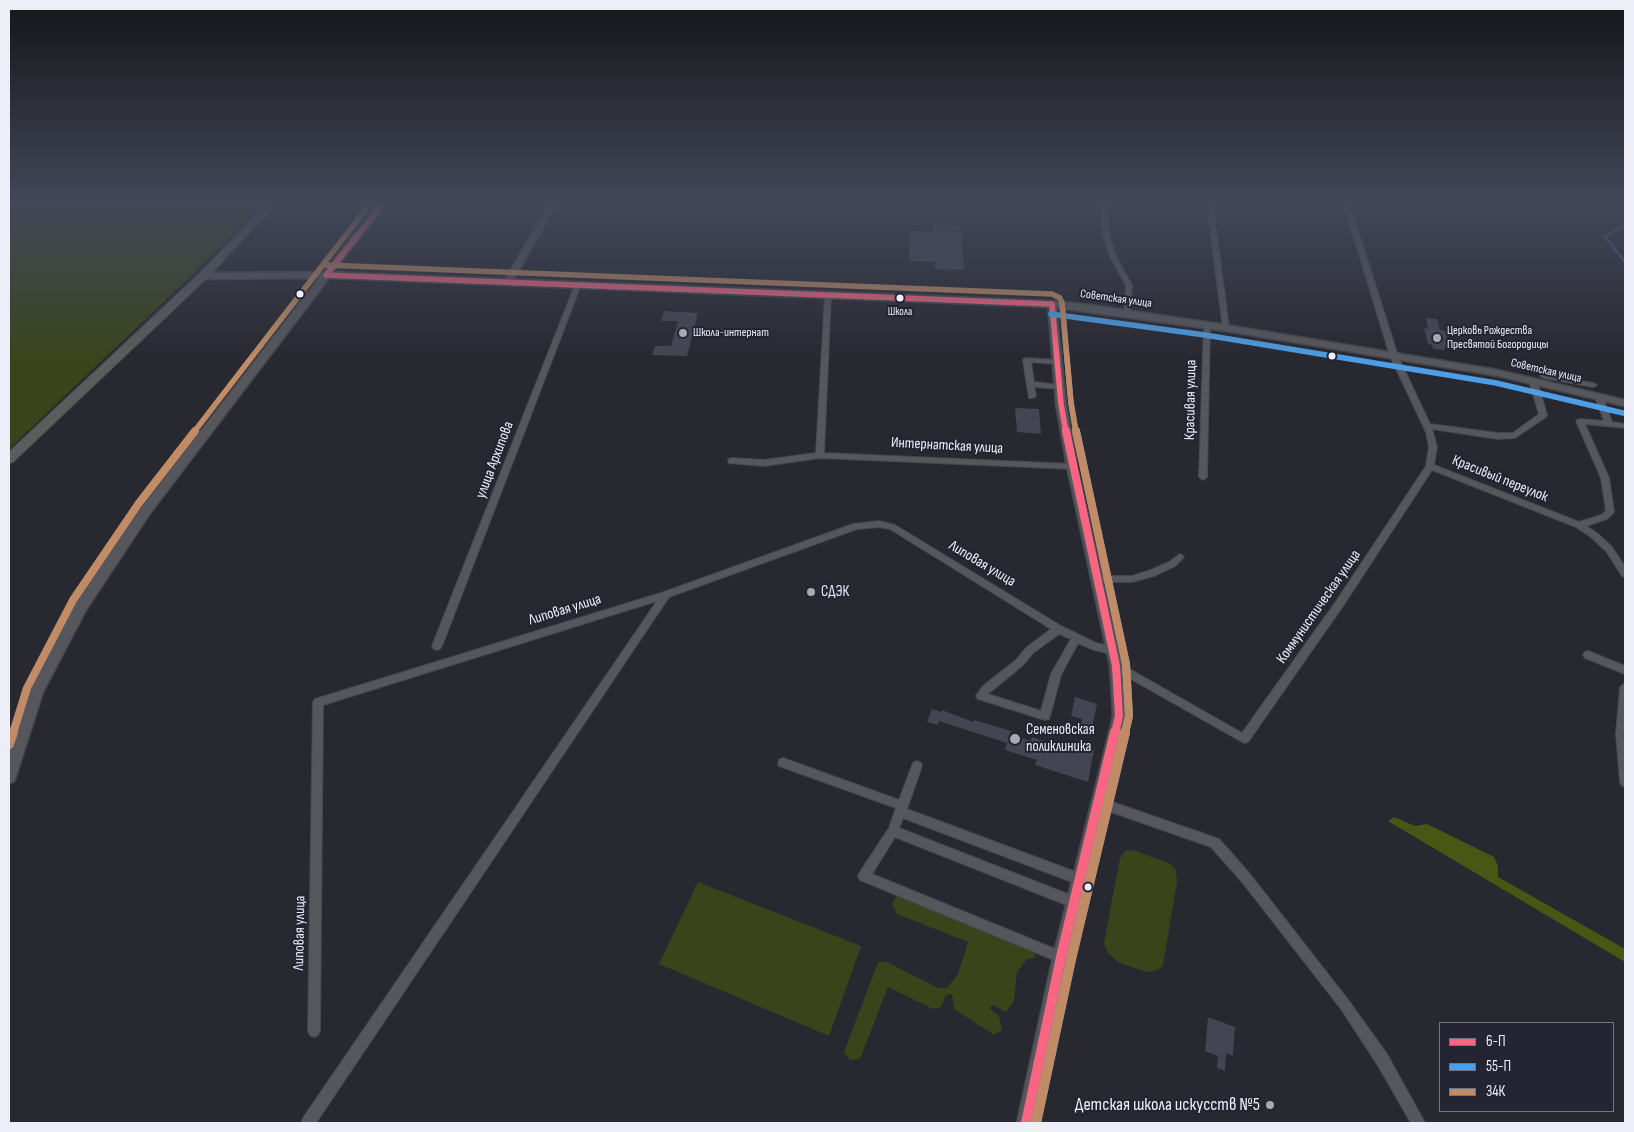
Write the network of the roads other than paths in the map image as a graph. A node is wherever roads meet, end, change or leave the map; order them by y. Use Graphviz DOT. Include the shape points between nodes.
graph roads {
  1 [pos="220,258"];
  2 [pos="340,258"];
  3 [pos="522,258"];
  4 [pos="1114,258"];
  5 [pos="1217,258"];
  6 [pos="1363,258"];
  7 [pos="326,275"];
  8 [pos="203,276"];
  9 [pos="508,282"];
  10 [pos="578,285"];
  11 [pos="828,295"];
  12 [pos="1052,304"];
  13 [pos="1128,313"];
  14 [pos="1207,325"];
  15 [pos="1226,328"];
  16 [pos="1394,356"];
  17 [pos="1057,362"];
  18 [pos="1544,376"];
  19 [pos="1533,381"];
  20 [pos="1030,384"];
  21 [pos="1593,385"];
  22 [pos="1059,386"];
  23 [pos="1032,396"];
  24 [pos="1599,396"];
  25 [pos="1625,403"];
  26 [pos="1609,424"];
  27 [pos="1428,426"];
  28 [pos="1625,426"];
  29 [pos="820,455"];
  30 [pos="9,458"];
  31 [pos="732,462"];
  32 [pos="1430,466"];
  33 [pos="1072,467"];
  34 [pos="1204,477"];
  35 [pos="1579,525"];
  36 [pos="1180,557"];
  37 [pos="1625,574"];
  38 [pos="1097,579"];
  39 [pos="666,594"];
  40 [pos="1058,628"];
  41 [pos="1076,638"];
  42 [pos="437,646"];
  43 [pos="1112,650"];
  44 [pos="1588,655"];
  45 [pos="1116,666"];
  46 [pos="1625,670"];
  47 [pos="1625,688"];
  48 [pos="783,762"];
  49 [pos="918,766"];
  50 [pos="9,776"];
  51 [pos="1625,782"];
  52 [pos="1098,802"];
  53 [pos="902,809"];
  54 [pos="894,831"];
  55 [pos="1080,879"];
  56 [pos="1074,902"];
  57 [pos="1061,957"];
  58 [pos="314,1031"];
  59 [pos="308,1123"];
  60 [pos="1026,1123"];
  61 [pos="1418,1123"];
  1 -- 8 [label="main road"];
  2 -- 7 [label="street"];
  3 -- 9 [label="street"];
  4 -- 13 [label="street" via="1129,285"];
  5 -- 15 [label="street"];
  6 -- 16 [label="street, Коммунистическая улица"];
  7 -- 8 [label="main road, Советская улица"];
  7 -- 9 [label="main road, Советская улица"];
  7 -- 50 [label="main road" via="147,509 81,606 36,692"];
  8 -- 30 [label="main road"];
  9 -- 10 [label="main road, Советская улица"];
  10 -- 11 [label="main road, Советская улица"];
  10 -- 42 [label="street, улица Архипова"];
  11 -- 12 [label="main road, Советская улица"];
  11 -- 29 [label="street"];
  12 -- 13 [label="main road, Советская улица"];
  12 -- 17 [label="street"];
  13 -- 14 [label="main road, Советская улица"];
  14 -- 15 [label="main road, Советская улица"];
  14 -- 34 [label="street, Красивая улица"];
  15 -- 16 [label="main road, Советская улица"];
  16 -- 19 [label="main road, Советская улица"];
  16 -- 27 [label="street, Коммунистическая улица"];
  17 -- 20 [label="street" via="1027,360"];
  17 -- 22 [label="street"];
  18 -- 21 [label="street"];
  19 -- 24 [label="main road, Советская улица"];
  19 -- 27 [label="street" via="1542,415 1515,435 1498,436"];
  20 -- 22 [label="street"];
  20 -- 23 [label="street"];
  22 -- 33 [label="street"];
  24 -- 25 [label="main road, Советская улица"];
  24 -- 26 [label="street"];
  26 -- 28 [label="street"];
  26 -- 35 [label="street" via="1580,421 1605,478 1610,512"];
  27 -- 32 [label="street, Коммунистическая улица" via="1433,447"];
  29 -- 31 [label="street, Интернатская улица" via="764,463"];
  29 -- 33 [label="street, Интернатская улица"];
  32 -- 35 [label="street, Красивый переулок"];
  32 -- 45 [label="street, Коммунистическая улица" via="1340,603 1244,739"];
  33 -- 38 [label="street"];
  35 -- 37 [label="street, Красивый переулок" via="1610,549"];
  36 -- 38 [label="street" via="1154,573 1132,579"];
  38 -- 43 [label="street"];
  39 -- 40 [label="street, Липовая улица" via="856,526 880,524 892,527"];
  39 -- 58 [label="street, Липовая улица" via="318,702"];
  39 -- 59 [label="street"];
  40 -- 41 [label="street, Липовая улица"];
  40 -- 41 [label="street" via="981,696 1045,716 1056,674"];
  41 -- 43 [label="street, Липовая улица"];
  43 -- 45 [label="street"];
  44 -- 46 [label="street"];
  45 -- 52 [label="street" via="1119,716"];
  47 -- 51 [label="street" via="1621,734"];
  48 -- 53 [label="street"];
  49 -- 53 [label="street"];
  52 -- 55 [label="street"];
  52 -- 61 [label="street" via="1215,843 1345,1005 1382,1059"];
  53 -- 54 [label="street"];
  53 -- 55 [label="street"];
  54 -- 56 [label="street"];
  54 -- 57 [label="street" via="864,876"];
  55 -- 56 [label="street"];
  56 -- 57 [label="street"];
  57 -- 60 [label="street"];
}
